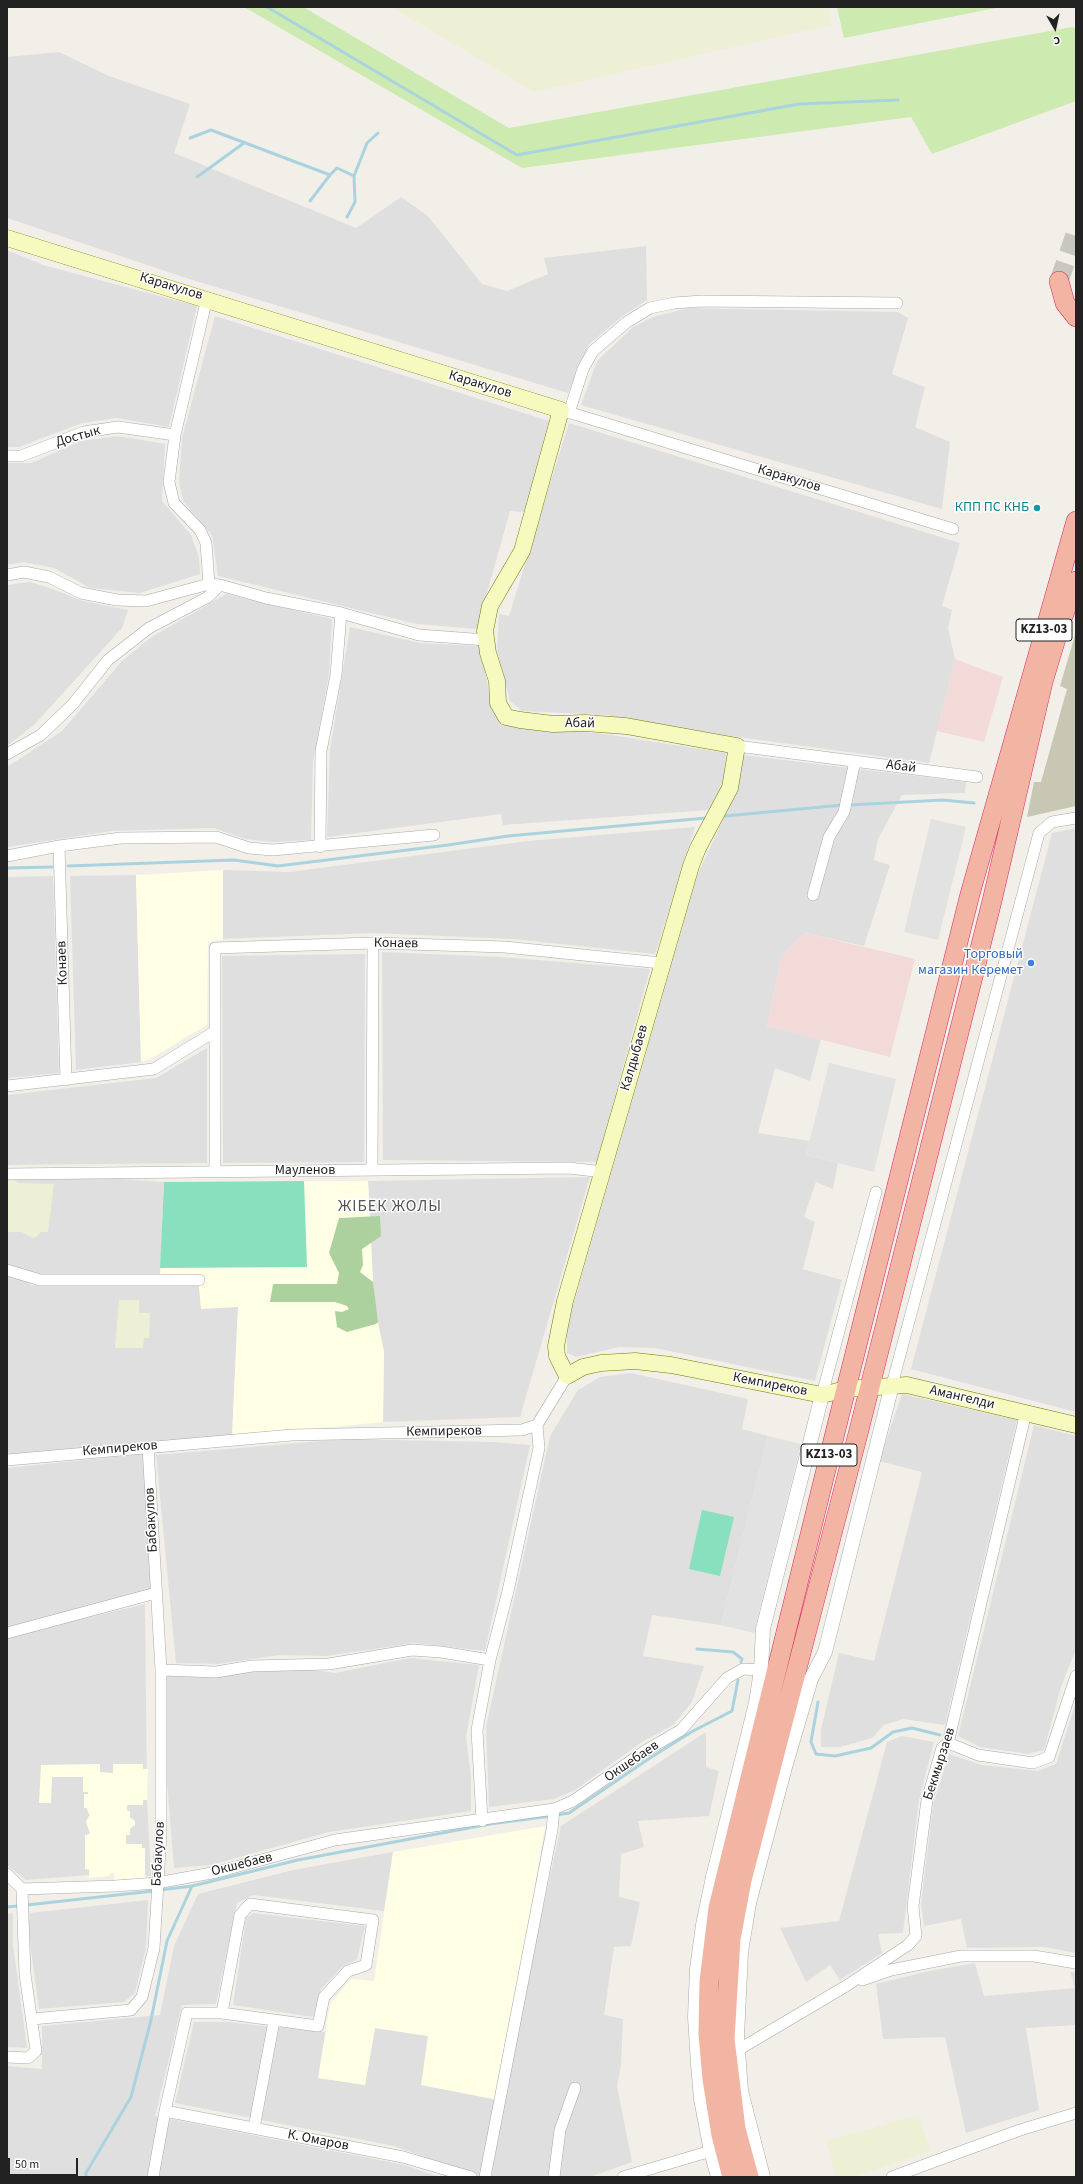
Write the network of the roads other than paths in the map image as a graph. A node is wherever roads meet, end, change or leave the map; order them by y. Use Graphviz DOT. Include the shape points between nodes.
graph roads {
  1 [pos="7,238"];
  2 [pos="1059,281"];
  3 [pos="207,298"];
  4 [pos="897,303"];
  5 [pos="1076,317"];
  6 [pos="565,411"];
  7 [pos="175,435"];
  8 [pos="7,456"];
  9 [pos="1076,521"];
  10 [pos="953,529"];
  11 [pos="7,575"];
  12 [pos="1076,581"];
  13 [pos="209,584"];
  14 [pos="220,585"];
  15 [pos="340,613"];
  16 [pos="486,640"];
  17 [pos="1022,741"];
  18 [pos="737,746"];
  19 [pos="7,754"];
  20 [pos="855,761"];
  21 [pos="977,777"];
  22 [pos="1076,818"];
  23 [pos="434,835"];
  24 [pos="59,846"];
  25 [pos="320,847"];
  26 [pos="7,856"];
  27 [pos="970,894"];
  28 [pos="813,895"];
  29 [pos="992,901"];
  30 [pos="373,943"];
  31 [pos="661,963"];
  32 [pos="214,1032"];
  33 [pos="66,1080"];
  34 [pos="7,1086"];
  35 [pos="372,1170"];
  36 [pos="215,1171"];
  37 [pos="603,1172"];
  38 [pos="7,1174"];
  39 [pos="876,1192"];
  40 [pos="7,1270"];
  41 [pos="199,1280"];
  42 [pos="567,1376"];
  43 [pos="892,1385"];
  44 [pos="870,1387"];
  45 [pos="846,1389"];
  46 [pos="822,1395"];
  47 [pos="1026,1412"];
  48 [pos="537,1425"];
  49 [pos="1076,1425"];
  50 [pos="148,1447"];
  51 [pos="7,1460"];
  52 [pos="156,1593"];
  53 [pos="7,1633"];
  54 [pos="490,1660"];
  55 [pos="161,1670"];
  56 [pos="761,1670"];
  57 [pos="1076,1676"];
  58 [pos="948,1743"];
  59 [pos="554,1809"];
  60 [pos="482,1820"];
  61 [pos="7,1874"];
  62 [pos="157,1882"];
  63 [pos="22,1890"];
  64 [pos="1076,1962"];
  65 [pos="846,1986"];
  66 [pos="222,2013"];
  67 [pos="32,2019"];
  68 [pos="274,2021"];
  69 [pos="738,2050"];
  70 [pos="7,2056"];
  71 [pos="575,2088"];
  72 [pos="165,2111"];
  73 [pos="1076,2113"];
  74 [pos="254,2128"];
  75 [pos="711,2151"];
  76 [pos="153,2177"];
  77 [pos="471,2177"];
  78 [pos="485,2177"];
  79 [pos="554,2177"];
  80 [pos="623,2177"];
  81 [pos="718,2177"];
  82 [pos="732,2177"];
  83 [pos="749,2177"];
  84 [pos="763,2177"];
  85 [pos="892,2177"];
  1 -- 3 [label="main road, Каракулов"];
  2 -- 5 [label="highway" via="1065,303"];
  3 -- 6 [label="main road, Каракулов"];
  3 -- 7 [label="street"];
  4 -- 6 [label="street" via="702,301 650,308 627,322 593,351"];
  6 -- 10 [label="street, Каракулов"];
  6 -- 16 [label="main road, Абай" via="522,551 490,606 485,631"];
  7 -- 8 [label="street, Достык" via="118,427 84,432 21,456"];
  7 -- 13 [label="street" via="168,482 174,503 200,530 206,543"];
  9 -- 17 [label="highway, KZ13-03" via="1043,633"];
  11 -- 13 [label="street" via="24,572 49,577 81,593 117,600 146,601"];
  12 -- 17 [label="highway, KZ13-03"];
  13 -- 14 [label="street"];
  14 -- 15 [label="street" via="266,598"];
  14 -- 19 [label="street" via="208,597 149,628 108,660 73,704 41,735"];
  15 -- 16 [label="street" via="419,635"];
  15 -- 25 [label="street" via="336,675 321,751"];
  16 -- 18 [label="main road, Абай" via="496,681 498,703 506,717 553,724 626,726"];
  17 -- 27 [label="highway, KZ13-03"];
  17 -- 29 [label="highway, KZ13-03"];
  18 -- 20 [label="street, Абай"];
  18 -- 31 [label="main road, Калдыбаев" via="730,788 693,860"];
  20 -- 21 [label="street, Абай"];
  20 -- 28 [label="street" via="844,812 829,837"];
  22 -- 43 [label="street" via="1052,822 1039,833"];
  23 -- 25 [label="street"];
  24 -- 25 [label="street" via="121,838 216,837 249,848 265,850"];
  24 -- 26 [label="street"];
  24 -- 33 [label="street, Конаев"];
  27 -- 29 [label="highway"];
  27 -- 45 [label="highway, KZ13-03"];
  29 -- 44 [label="highway, KZ13-03"];
  30 -- 31 [label="street, Конаев" via="505,947"];
  30 -- 32 [label="street, Конаев" via="215,948"];
  30 -- 35 [label="street"];
  31 -- 37 [label="main road, Калдыбаев"];
  32 -- 33 [label="street" via="154,1069"];
  32 -- 36 [label="street, Конаев"];
  33 -- 34 [label="street"];
  35 -- 36 [label="street, Мауленов"];
  35 -- 37 [label="street, Мауленов" via="569,1168"];
  36 -- 38 [label="street, Мауленов"];
  37 -- 42 [label="main road, Калдыбаев" via="557,1337 557,1356"];
  39 -- 46 [label="street"];
  40 -- 41 [label="street" via="40,1280"];
  42 -- 46 [label="main road, Кемпиреков" via="584,1367 600,1363 636,1361 671,1365"];
  42 -- 48 [label="street"];
  43 -- 44 [label="main road, Амангелди"];
  43 -- 47 [label="main road, Амангелди" via="908,1385"];
  43 -- 69 [label="street" via="825,1652 810,1684 749,1903 737,2000"];
  44 -- 45 [label="main road, Амангелди"];
  44 -- 83 [label="highway, KZ13-03" via="742,1880 731,1939 725,2039 736,2129"];
  45 -- 46 [label="main road, Кемпиреков"];
  45 -- 82 [label="highway, KZ13-03" via="718,1908 709,1982 708,2034 716,2107"];
  46 -- 56 [label="street" via="763,1629"];
  47 -- 49 [label="main road, Амангелди"];
  47 -- 58 [label="street, Бекмырзаев"];
  48 -- 50 [label="street, Кемпиреков" via="522,1430 292,1435"];
  48 -- 54 [label="street" via="539,1448"];
  50 -- 51 [label="street, Кемпиреков"];
  50 -- 52 [label="street, Бабакулов"];
  52 -- 53 [label="street"];
  52 -- 55 [label="street, Бабакулов"];
  54 -- 55 [label="street" via="412,1650 329,1664 252,1666 216,1672"];
  54 -- 60 [label="street" via="476,1730"];
  55 -- 62 [label="street, Бабакулов" via="161,1834"];
  56 -- 59 [label="street, Окшебаев" via="743,1669 727,1678 681,1730 645,1751 604,1782"];
  56 -- 75 [label="street" via="756,1703 712,1877 697,1969 698,2064 701,2099"];
  57 -- 58 [label="street" via="1049,1757 1033,1763 978,1755"];
  58 -- 65 [label="street, Бекмырзаев" via="942,1748 927,1800 913,1906 916,1936 908,1945"];
  59 -- 60 [label="street, Окшебаев"];
  59 -- 78 [label="street"];
  60 -- 62 [label="street, Окшебаев" via="335,1840 217,1872"];
  61 -- 63 [label="street"];
  62 -- 63 [label="street, Окшебаев"];
  62 -- 67 [label="street, Бабакулов" via="154,1948 142,1997 131,2010"];
  63 -- 67 [label="street" via="25,1974"];
  64 -- 65 [label="street" via="1034,1956 961,1956 891,1970"];
  65 -- 69 [label="street, Бекмырзаев"];
  66 -- 68 [label="street"];
  66 -- 68 [label="street" via="240,1915 250,1904 373,1920 366,1965 348,1971 324,1997 318,2026"];
  66 -- 72 [label="street" via="187,2013"];
  67 -- 70 [label="street" via="36,2051 28,2058"];
  68 -- 74 [label="street"];
  69 -- 84 [label="street" via="741,2091"];
  71 -- 79 [label="street" via="560,2130"];
  72 -- 74 [label="street, К. Омаров"];
  72 -- 76 [label="street"];
  73 -- 85 [label="street" via="1020,2130"];
  74 -- 77 [label="street, К. Омаров" via="403,2157"];
  75 -- 80 [label="street"];
  75 -- 81 [label="street"];
}
